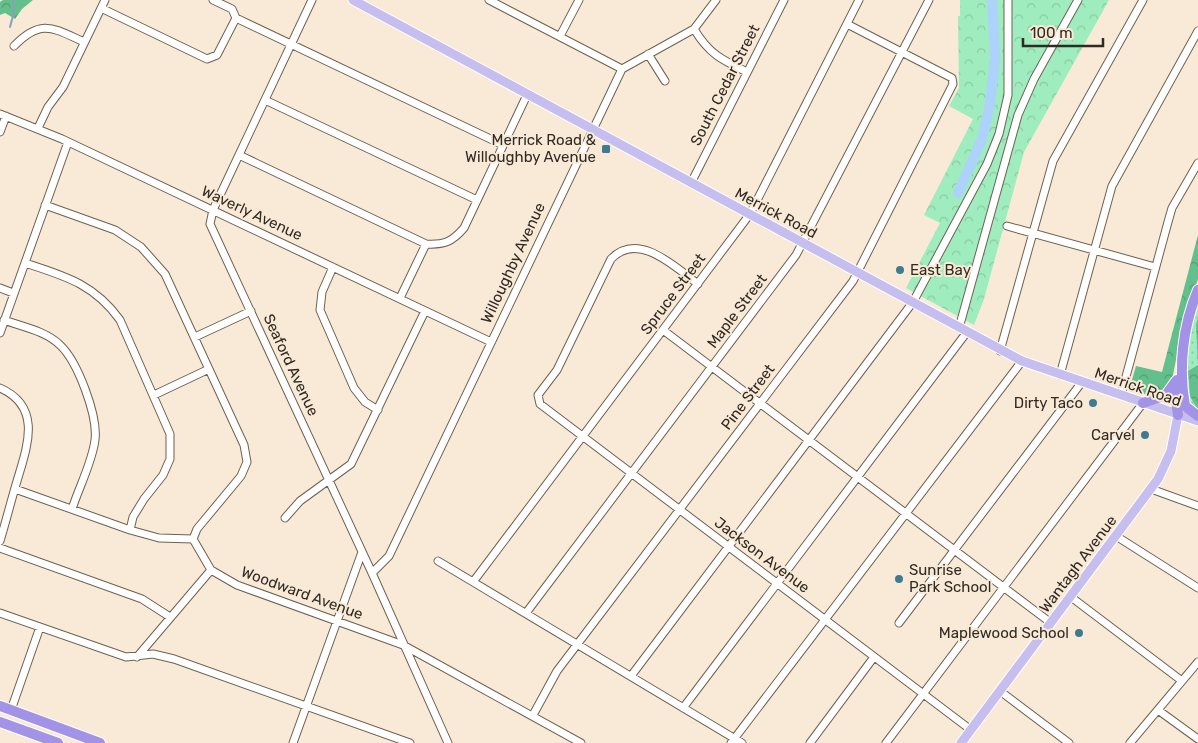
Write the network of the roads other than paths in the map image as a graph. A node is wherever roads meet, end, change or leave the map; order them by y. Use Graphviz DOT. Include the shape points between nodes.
graph roads {
  1 [pos="105,0"];
  2 [pos="213,0"];
  3 [pos="312,0"];
  4 [pos="354,0"];
  5 [pos="489,0"];
  6 [pos="579,0"];
  7 [pos="716,0"];
  8 [pos="784,0"];
  9 [pos="860,0"];
  10 [pos="929,0"];
  11 [pos="1008,0"];
  12 [pos="1078,0"];
  13 [pos="1144,0"];
  14 [pos="101,8"];
  15 [pos="236,18"];
  16 [pos="847,24"];
  17 [pos="694,29"];
  18 [pos="1198,31"];
  19 [pos="560,36"];
  20 [pos="84,42"];
  21 [pos="291,45"];
  22 [pos="14,46"];
  23 [pos="902,52"];
  24 [pos="648,54"];
  25 [pos="622,69"];
  26 [pos="747,72"];
  27 [pos="665,81"];
  28 [pos="527,94"];
  29 [pos="265,100"];
  30 [pos="3,115"];
  31 [pos="38,128"];
  32 [pos="592,129"];
  33 [pos="0,132"];
  34 [pos="68,142"];
  35 [pos="503,145"];
  36 [pos="239,155"];
  37 [pos="1198,162"];
  38 [pos="691,183"];
  39 [pos="477,200"];
  40 [pos="45,205"];
  41 [pos="213,210"];
  42 [pos="750,214"];
  43 [pos="1007,226"];
  44 [pos="1033,233"];
  45 [pos="802,242"];
  46 [pos="426,244"];
  47 [pos="1095,249"];
  48 [pos="25,263"];
  49 [pos="333,267"];
  50 [pos="1156,267"];
  51 [pos="858,272"];
  52 [pos="698,284"];
  53 [pos="0,288"];
  54 [pos="1198,290"];
  55 [pos="13,293"];
  56 [pos="400,298"];
  57 [pos="1198,298"];
  58 [pos="913,302"];
  59 [pos="1192,308"];
  60 [pos="251,311"];
  61 [pos="425,311"];
  62 [pos="4,320"];
  63 [pos="663,330"];
  64 [pos="963,330"];
  65 [pos="0,333"];
  66 [pos="195,337"];
  67 [pos="491,342"];
  68 [pos="1000,351"];
  69 [pos="1182,359"];
  70 [pos="1022,361"];
  71 [pos="712,367"];
  72 [pos="209,369"];
  73 [pos="1060,375"];
  74 [pos="1178,378"];
  75 [pos="1082,382"];
  76 [pos="0,388"];
  77 [pos="154,395"];
  78 [pos="1121,396"];
  79 [pos="1143,403"];
  80 [pos="761,404"];
  81 [pos="378,410"];
  82 [pos="1178,415"];
  83 [pos="1198,416"];
  84 [pos="1198,421"];
  85 [pos="582,437"];
  86 [pos="809,440"];
  87 [pos="631,474"];
  88 [pos="858,477"];
  89 [pos="329,481"];
  90 [pos="14,489"];
  91 [pos="1151,489"];
  92 [pos="1198,506"];
  93 [pos="72,509"];
  94 [pos="680,510"];
  95 [pos="906,514"];
  96 [pos="285,518"];
  97 [pos="130,530"];
  98 [pos="1116,536"];
  99 [pos="193,539"];
  100 [pos="0,541"];
  101 [pos="729,547"];
  102 [pos="0,548"];
  103 [pos="955,550"];
  104 [pos="362,552"];
  105 [pos="438,561"];
  106 [pos="211,570"];
  107 [pos="372,573"];
  108 [pos="473,582"];
  109 [pos="777,584"];
  110 [pos="1004,587"];
  111 [pos="1198,588"];
  112 [pos="1071,597"];
  113 [pos="0,613"];
  114 [pos="526,613"];
  115 [pos="170,617"];
  116 [pos="336,620"];
  117 [pos="826,621"];
  118 [pos="899,623"];
  119 [pos="1051,623"];
  120 [pos="40,627"];
  121 [pos="403,644"];
  122 [pos="578,645"];
  123 [pos="137,657"];
  124 [pos="874,657"];
  125 [pos="1198,662"];
  126 [pos="631,676"];
  127 [pos="1182,681"];
  128 [pos="1000,691"];
  129 [pos="923,694"];
  130 [pos="0,706"];
  131 [pos="305,707"];
  132 [pos="683,708"];
  133 [pos="11,710"];
  134 [pos="1158,710"];
  135 [pos="533,715"];
  136 [pos="3,723"];
  137 [pos="971,730"];
  138 [pos="1198,740"];
  139 [pos="733,741"];
  140 [pos="58,743"];
  141 [pos="100,743"];
  142 [pos="293,743"];
  143 [pos="410,743"];
  144 [pos="448,743"];
  145 [pos="581,743"];
  146 [pos="742,743"];
  147 [pos="810,743"];
  148 [pos="886,743"];
  149 [pos="961,743"];
  150 [pos="1069,743"];
  151 [pos="1130,743"];
  1 -- 14 [label="street"];
  2 -- 15 [label="street" via="232,9"];
  3 -- 21 [label="street, Seaford Avenue"];
  4 -- 28 [label="main road, Merrick Road"];
  5 -- 19 [label="street"];
  6 -- 19 [label="street"];
  7 -- 17 [label="street"];
  8 -- 26 [label="street, South Cedar Street"];
  9 -- 16 [label="street, Spruce Street"];
  10 -- 23 [label="street, Maple Street"];
  11 -- 58 [label="street" via="1008,95 999,134 987,164"];
  12 -- 64 [label="street" via="1034,78 1018,115 964,316"];
  13 -- 44 [label="street" via="1054,161"];
  14 -- 15 [label="street" via="206,59 217,55"];
  14 -- 20 [label="street"];
  15 -- 21 [label="street"];
  16 -- 23 [label="street"];
  16 -- 42 [label="street, Spruce Street"];
  17 -- 24 [label="street"];
  17 -- 26 [label="street" via="703,44 718,58"];
  18 -- 47 [label="street" via="1112,186"];
  19 -- 25 [label="street"];
  20 -- 22 [label="street" via="42,27 26,33"];
  20 -- 31 [label="street" via="63,87 48,106"];
  21 -- 29 [label="street, Seaford Avenue"];
  21 -- 35 [label="street"];
  23 -- 45 [label="street, Maple Street"];
  23 -- 51 [label="street, Pine Street" via="952,78 953,84"];
  24 -- 25 [label="street"];
  24 -- 27 [label="street"];
  25 -- 32 [label="street, Willoughby Avenue"];
  26 -- 38 [label="street, South Cedar Street"];
  28 -- 32 [label="main road, Merrick Road"];
  28 -- 35 [label="street"];
  29 -- 36 [label="street, Seaford Avenue"];
  29 -- 39 [label="street"];
  30 -- 31 [label="street, Waverly Avenue"];
  30 -- 33 [label="street"];
  31 -- 34 [label="street, Waverly Avenue"];
  32 -- 38 [label="main road, Merrick Road"];
  32 -- 67 [label="street, Willoughby Avenue"];
  34 -- 40 [label="street"];
  34 -- 41 [label="street, Waverly Avenue"];
  35 -- 39 [label="street"];
  36 -- 41 [label="street, Seaford Avenue"];
  36 -- 46 [label="street"];
  37 -- 50 [label="street" via="1172,208"];
  38 -- 42 [label="main road, Merrick Road"];
  39 -- 46 [label="street" via="464,228 455,238 440,245"];
  40 -- 48 [label="street"];
  40 -- 66 [label="street" via="115,230 141,246 165,274"];
  41 -- 49 [label="street, Waverly Avenue"];
  41 -- 60 [label="street, Seaford Avenue" via="210,224"];
  42 -- 45 [label="main road, Merrick Road"];
  42 -- 52 [label="street, Spruce Street"];
  43 -- 44 [label="street"];
  44 -- 47 [label="street"];
  44 -- 68 [label="street"];
  45 -- 51 [label="main road, Merrick Road"];
  45 -- 71 [label="street, Maple Street" via="796,255"];
  46 -- 56 [label="street"];
  47 -- 50 [label="street"];
  47 -- 73 [label="street"];
  48 -- 55 [label="street"];
  48 -- 77 [label="street" via="76,280 110,306 120,320"];
  49 -- 56 [label="street, Waverly Avenue"];
  49 -- 81 [label="street" via="319,300 320,310 354,388 365,402"];
  50 -- 78 [label="street"];
  51 -- 58 [label="main road, Merrick Road"];
  51 -- 80 [label="street, Pine Street"];
  52 -- 63 [label="street, Spruce Street"];
  52 -- 85 [label="street, Jackson Avenue" via="642,248 625,248 611,259 557,370 538,395 540,404"];
  53 -- 55 [label="street"];
  54 -- 59 [label="highway"];
  55 -- 62 [label="street"];
  56 -- 61 [label="street, Waverly Avenue"];
  57 -- 59 [label="highway"];
  58 -- 64 [label="main road, Merrick Road"];
  58 -- 86 [label="street"];
  59 -- 69 [label="highway"];
  60 -- 66 [label="street"];
  60 -- 89 [label="street, Seaford Avenue"];
  61 -- 67 [label="street, Waverly Avenue"];
  61 -- 81 [label="street"];
  62 -- 65 [label="street"];
  62 -- 93 [label="street" via="46,335 60,346 72,362 88,398 96,424 95,442"];
  63 -- 71 [label="street"];
  63 -- 85 [label="street, Spruce Street"];
  64 -- 68 [label="main road, Merrick Road"];
  64 -- 88 [label="street"];
  66 -- 72 [label="street"];
  67 -- 107 [label="street, Willoughby Avenue" via="389,556"];
  68 -- 70 [label="main road, Merrick Road"];
  69 -- 74 [label="highway"];
  69 -- 83 [label="highway" via="1185,406"];
  70 -- 73 [label="main road, Merrick Road"];
  70 -- 95 [label="street"];
  71 -- 80 [label="street"];
  71 -- 87 [label="street, Maple Street"];
  72 -- 77 [label="street"];
  72 -- 99 [label="street" via="244,445 246,462 242,476"];
  73 -- 75 [label="main road, Merrick Road"];
  74 -- 79 [label="highway" via="1166,395"];
  74 -- 82 [label="highway" via="1175,395"];
  75 -- 78 [label="main road, Merrick Road"];
  75 -- 103 [label="street"];
  76 -- 90 [label="street" via="13,393 27,418 29,438"];
  77 -- 97 [label="street" via="170,434 170,459 163,475 133,517"];
  78 -- 79 [label="main road, Merrick Road"];
  79 -- 82 [label="main road, Merrick Road"];
  79 -- 110 [label="street"];
  80 -- 86 [label="street"];
  80 -- 94 [label="street, Pine Street"];
  81 -- 89 [label="street" via="351,464"];
  82 -- 84 [label="main road, Merrick Road"];
  82 -- 91 [label="main road, Wantagh Avenue" via="1171,451"];
  85 -- 87 [label="street, Jackson Avenue"];
  85 -- 108 [label="street, Spruce Street"];
  86 -- 88 [label="street"];
  86 -- 101 [label="street"];
  87 -- 94 [label="street, Jackson Avenue"];
  87 -- 114 [label="street, Maple Street"];
  88 -- 95 [label="street"];
  88 -- 109 [label="street"];
  89 -- 96 [label="street" via="300,501"];
  89 -- 104 [label="street, Seaford Avenue"];
  90 -- 93 [label="street"];
  90 -- 100 [label="street"];
  91 -- 92 [label="street"];
  91 -- 98 [label="main road, Wantagh Avenue"];
  93 -- 97 [label="street"];
  94 -- 101 [label="street, Jackson Avenue"];
  94 -- 122 [label="street, Pine Street"];
  95 -- 103 [label="street"];
  95 -- 117 [label="street"];
  97 -- 99 [label="street" via="159,538"];
  98 -- 111 [label="street"];
  98 -- 112 [label="main road, Wantagh Avenue"];
  99 -- 106 [label="street"];
  101 -- 109 [label="street, Jackson Avenue"];
  101 -- 126 [label="street"];
  102 -- 115 [label="street" via="142,599"];
  103 -- 110 [label="street"];
  103 -- 118 [label="street"];
  104 -- 107 [label="street, Seaford Avenue"];
  104 -- 116 [label="street"];
  105 -- 108 [label="street"];
  106 -- 115 [label="street"];
  106 -- 116 [label="street, Woodward Avenue" via="238,585"];
  107 -- 121 [label="street, Seaford Avenue"];
  108 -- 114 [label="street"];
  109 -- 117 [label="street, Jackson Avenue"];
  109 -- 132 [label="street"];
  110 -- 119 [label="street"];
  110 -- 129 [label="street"];
  112 -- 119 [label="main road, Wantagh Avenue"];
  112 -- 127 [label="street"];
  113 -- 120 [label="street"];
  114 -- 122 [label="street"];
  115 -- 123 [label="street"];
  116 -- 121 [label="street, Woodward Avenue"];
  116 -- 131 [label="street"];
  117 -- 124 [label="street, Jackson Avenue"];
  117 -- 139 [label="street"];
  119 -- 128 [label="main road, Wantagh Avenue"];
  120 -- 123 [label="street" via="126,657"];
  120 -- 133 [label="street"];
  121 -- 135 [label="street, Woodward Avenue"];
  121 -- 144 [label="street, Seaford Avenue"];
  122 -- 126 [label="street"];
  122 -- 135 [label="street, Pine Street" via="557,671"];
  123 -- 131 [label="street" via="153,654 174,659"];
  124 -- 129 [label="street, Jackson Avenue"];
  124 -- 147 [label="street"];
  125 -- 127 [label="street"];
  126 -- 132 [label="street"];
  127 -- 134 [label="street"];
  128 -- 137 [label="main road, Wantagh Avenue"];
  128 -- 150 [label="street"];
  129 -- 137 [label="street, Jackson Avenue"];
  129 -- 148 [label="street"];
  130 -- 133 [label="highway"];
  131 -- 142 [label="street"];
  131 -- 143 [label="street"];
  132 -- 139 [label="street"];
  133 -- 136 [label="highway"];
  133 -- 141 [label="highway"];
  134 -- 138 [label="street"];
  134 -- 151 [label="street"];
  135 -- 145 [label="street, Woodward Avenue"];
  136 -- 140 [label="highway"];
  137 -- 149 [label="main road, Wantagh Avenue"];
  139 -- 146 [label="street"];
}
